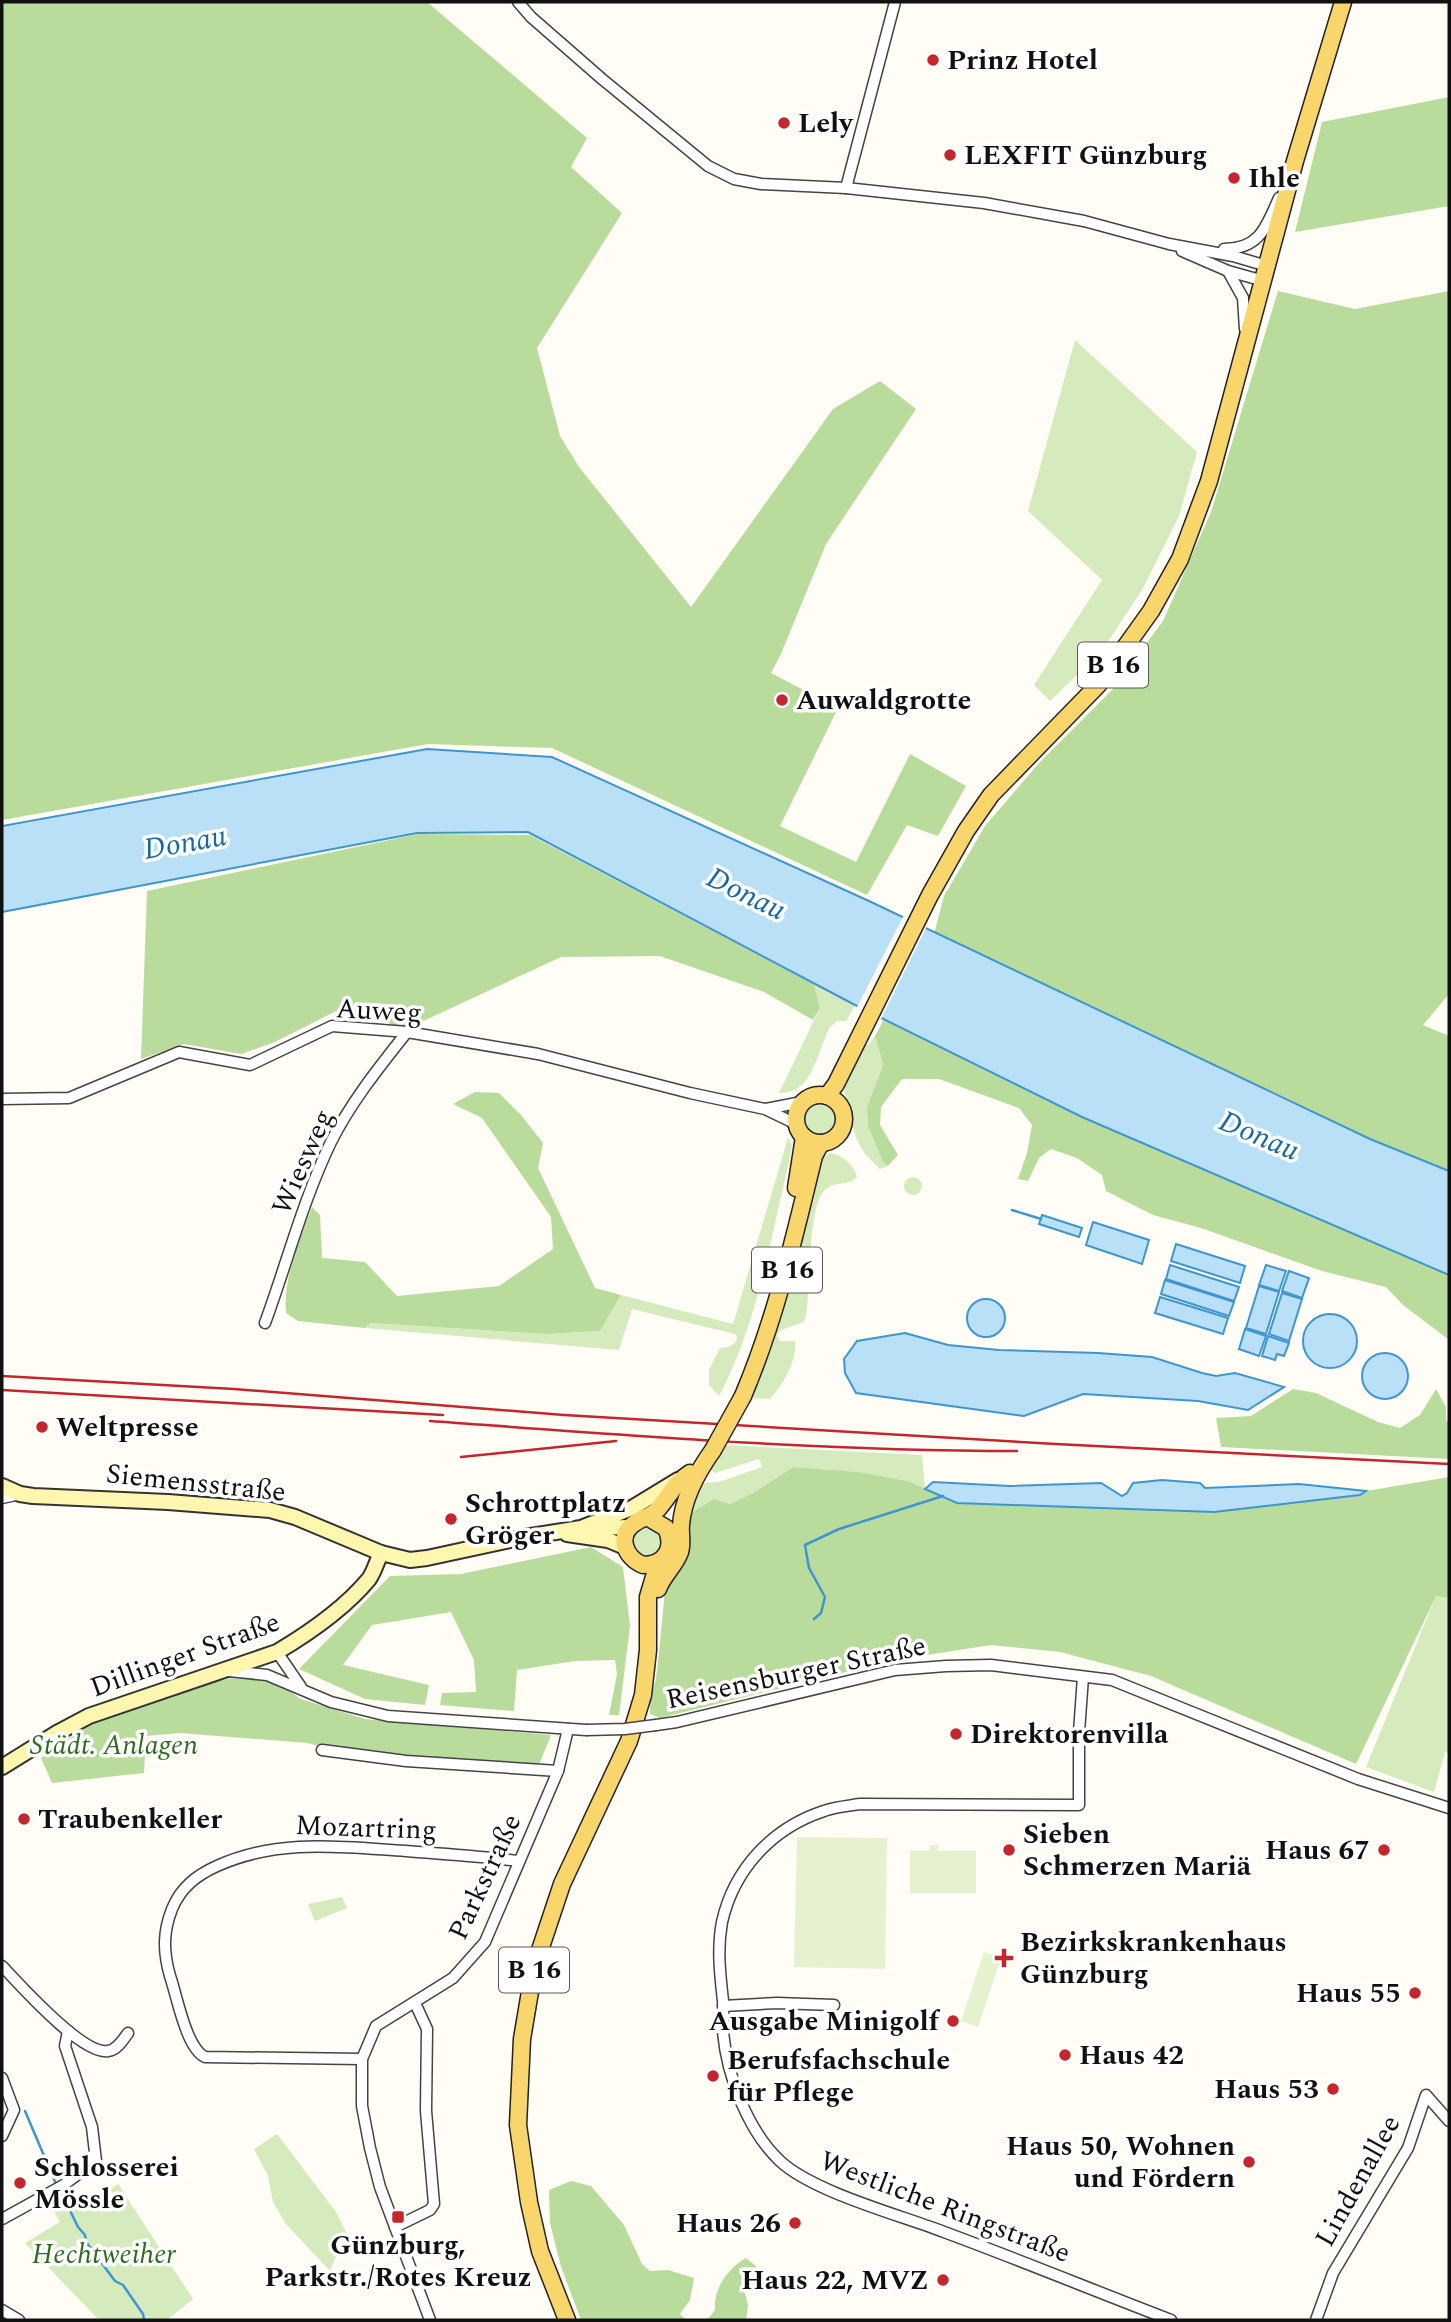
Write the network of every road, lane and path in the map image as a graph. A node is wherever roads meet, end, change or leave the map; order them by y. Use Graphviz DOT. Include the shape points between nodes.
graph roads {
  1 [pos="518,2"];
  2 [pos="895,2"];
  3 [pos="1343,2"];
  4 [pos="1295,161"];
  5 [pos="846,188"];
  6 [pos="1169,244"];
  7 [pos="1199,250"];
  8 [pos="1228,271"];
  9 [pos="1266,273"];
  10 [pos="1245,349"];
  11 [pos="407,1032"];
  12 [pos="827,1096"];
  13 [pos="2,1099"];
  14 [pos="802,1102"];
  15 [pos="765,1109"];
  16 [pos="800,1131"];
  17 [pos="821,1143"];
  18 [pos="810,1175"];
  19 [pos="792,1211"];
  20 [pos="265,1323"];
  21 [pos="738,1395"];
  22 [pos="688,1477"];
  23 [pos="2,1486"];
  24 [pos="20,1494"];
  25 [pos="2,1498"];
  26 [pos="649,1518"];
  27 [pos="629,1527"];
  28 [pos="581,1528"];
  29 [pos="666,1528"];
  30 [pos="551,1533"];
  31 [pos="625,1547"];
  32 [pos="381,1553"];
  33 [pos="636,1562"];
  34 [pos="658,1563"];
  35 [pos="648,1597"];
  36 [pos="648,1633"];
  37 [pos="276,1652"];
  38 [pos="225,1670"];
  39 [pos="1083,1677"];
  40 [pos="301,1688"];
  41 [pos="568,1729"];
  42 [pos="322,1750"];
  43 [pos="2,1767"];
  44 [pos="558,1770"];
  45 [pos="1449,1808"];
  46 [pos="518,1861"];
  47 [pos="2,1966"];
  48 [pos="415,2003"];
  49 [pos="834,2005"];
  50 [pos="723,2006"];
  51 [pos="68,2031"];
  52 [pos="128,2033"];
  53 [pos="362,2059"];
  54 [pos="2,2078"];
  55 [pos="1449,2121"];
  56 [pos="2,2136"];
  57 [pos="2,2219"];
  58 [pos="395,2227"];
  59 [pos="2,2310"];
  60 [pos="19,2320"];
  61 [pos="430,2320"];
  62 [pos="567,2320"];
  63 [pos="1171,2320"];
  64 [pos="1316,2320"];
  1 -- 5 [label="street" via="585,65 708,166 761,184"];
  2 -- 5 [label="street"];
  3 -- 4 [label="main road, B 16"];
  4 -- 7 [label="street" via="1258,238 1235,249"];
  4 -- 9 [label="main road, B 16"];
  5 -- 6 [label="street" via="1005,207 1084,221"];
  6 -- 7 [label="street"];
  6 -- 8 [label="street"];
  7 -- 9 [label="street" via="1233,256"];
  8 -- 9 [label="street"];
  8 -- 10 [label="street" via="1243,298"];
  9 -- 10 [label="main road, B 16"];
  10 -- 12 [label="main road, B 16" via="1209,481 1180,559 1158,600 1098,685 991,795 966,831"];
  11 -- 13 [label="street, Auweg" via="332,1026 250,1065 179,1052 69,1098"];
  11 -- 15 [label="street, Auweg" via="538,1054"];
  11 -- 20 [label="street, Wiesweg" via="332,1141 300,1217"];
  12 -- 14 [label="main road"];
  12 -- 17 [label="main road" via="841,1108 843,1120 840,1132"];
  14 -- 15 [label="street, Auweg"];
  14 -- 16 [label="main road" via="796,1116"];
  15 -- 16 [label="street, Auweg"];
  16 -- 17 [label="main road"];
  16 -- 19 [label="main road, B 16"];
  17 -- 18 [label="main road, B 16"];
  18 -- 19 [label="main road, B 16"];
  18 -- 21 [label="main road, B 16" via="765,1343"];
  19 -- 21 [label="main road, B 16" via="762,1326"];
  21 -- 22 [label="main road, B 16"];
  22 -- 26 [label="main road, B 16"];
  22 -- 28 [label="main road" via="632,1508"];
  22 -- 29 [label="main road, B 16"];
  22 -- 36 [label="main road, B 16" via="679,1555 659,1586"];
  23 -- 24 [label="main road, Siemensstraße"];
  24 -- 25 [label="street"];
  24 -- 32 [label="main road, Siemensstraße" via="270,1510"];
  26 -- 27 [label="main road, B 16"];
  26 -- 29 [label="main road"];
  27 -- 28 [label="main road"];
  27 -- 31 [label="main road"];
  28 -- 30 [label="main road"];
  29 -- 34 [label="main road, B 16" via="669,1550"];
  30 -- 31 [label="main road"];
  30 -- 32 [label="main road" via="427,1558 410,1560"];
  31 -- 33 [label="main road, B 16"];
  32 -- 37 [label="main road, Dillinger Straße" via="370,1577 357,1590 299,1639"];
  33 -- 34 [label="main road"];
  33 -- 35 [label="main road, B 16"];
  34 -- 35 [label="main road, B 16"];
  35 -- 36 [label="main road, B 16"];
  36 -- 62 [label="main road, B 16" via="643,1695 629,1741 562,1885 534,1968 522,2039 519,2125 529,2202 540,2250"];
  37 -- 38 [label="main road, Dillinger Straße"];
  37 -- 40 [label="street"];
  38 -- 40 [label="street, Reisensburger Straße" via="267,1675"];
  38 -- 43 [label="main road, Dillinger Straße" via="89,1716"];
  39 -- 41 [label="street, Reisensburger Straße, bridge" via="990,1665 895,1670 684,1720 625,1729"];
  39 -- 45 [label="street, Reisensburger Straße" via="1112,1680 1357,1779"];
  39 -- 50 [label="street, Westliche Ringstraße" via="1079,1805 860,1804 798,1821 751,1860 726,1907 718,1945"];
  40 -- 41 [label="street, Reisensburger Straße" via="331,1702 388,1716"];
  41 -- 44 [label="street, Parkstraße"];
  42 -- 44 [label="street" via="406,1761"];
  44 -- 46 [label="street, Parkstraße"];
  46 -- 48 [label="street, Parkstraße" via="485,1942 453,1978"];
  46 -- 53 [label="street, Mozartring" via="334,1846 280,1847 210,1870 176,1898 165,1927 164,1951 194,2049 205,2057"];
  47 -- 51 [label="street"];
  48 -- 53 [label="street, Parkstraße" via="376,2026"];
  48 -- 58 [label="street" via="427,2029 426,2111 434,2204"];
  49 -- 50 [label="street"];
  50 -- 63 [label="street, Westliche Ringstraße" via="729,2064 744,2105 762,2140 795,2172 841,2194"];
  51 -- 52 [label="street" via="106,2052"];
  51 -- 57 [label="street" via="65,2046 92,2127 96,2161"];
  53 -- 58 [label="street, Parkstraße" via="362,2106 370,2148"];
  54 -- 56 [label="street" via="14,2110"];
  55 -- 64 [label="street, Lindenallee" via="1426,2095 1408,2148 1333,2273"];
  58 -- 61 [label="street, Parkstraße"];
  59 -- 60 [label="street"];
}
